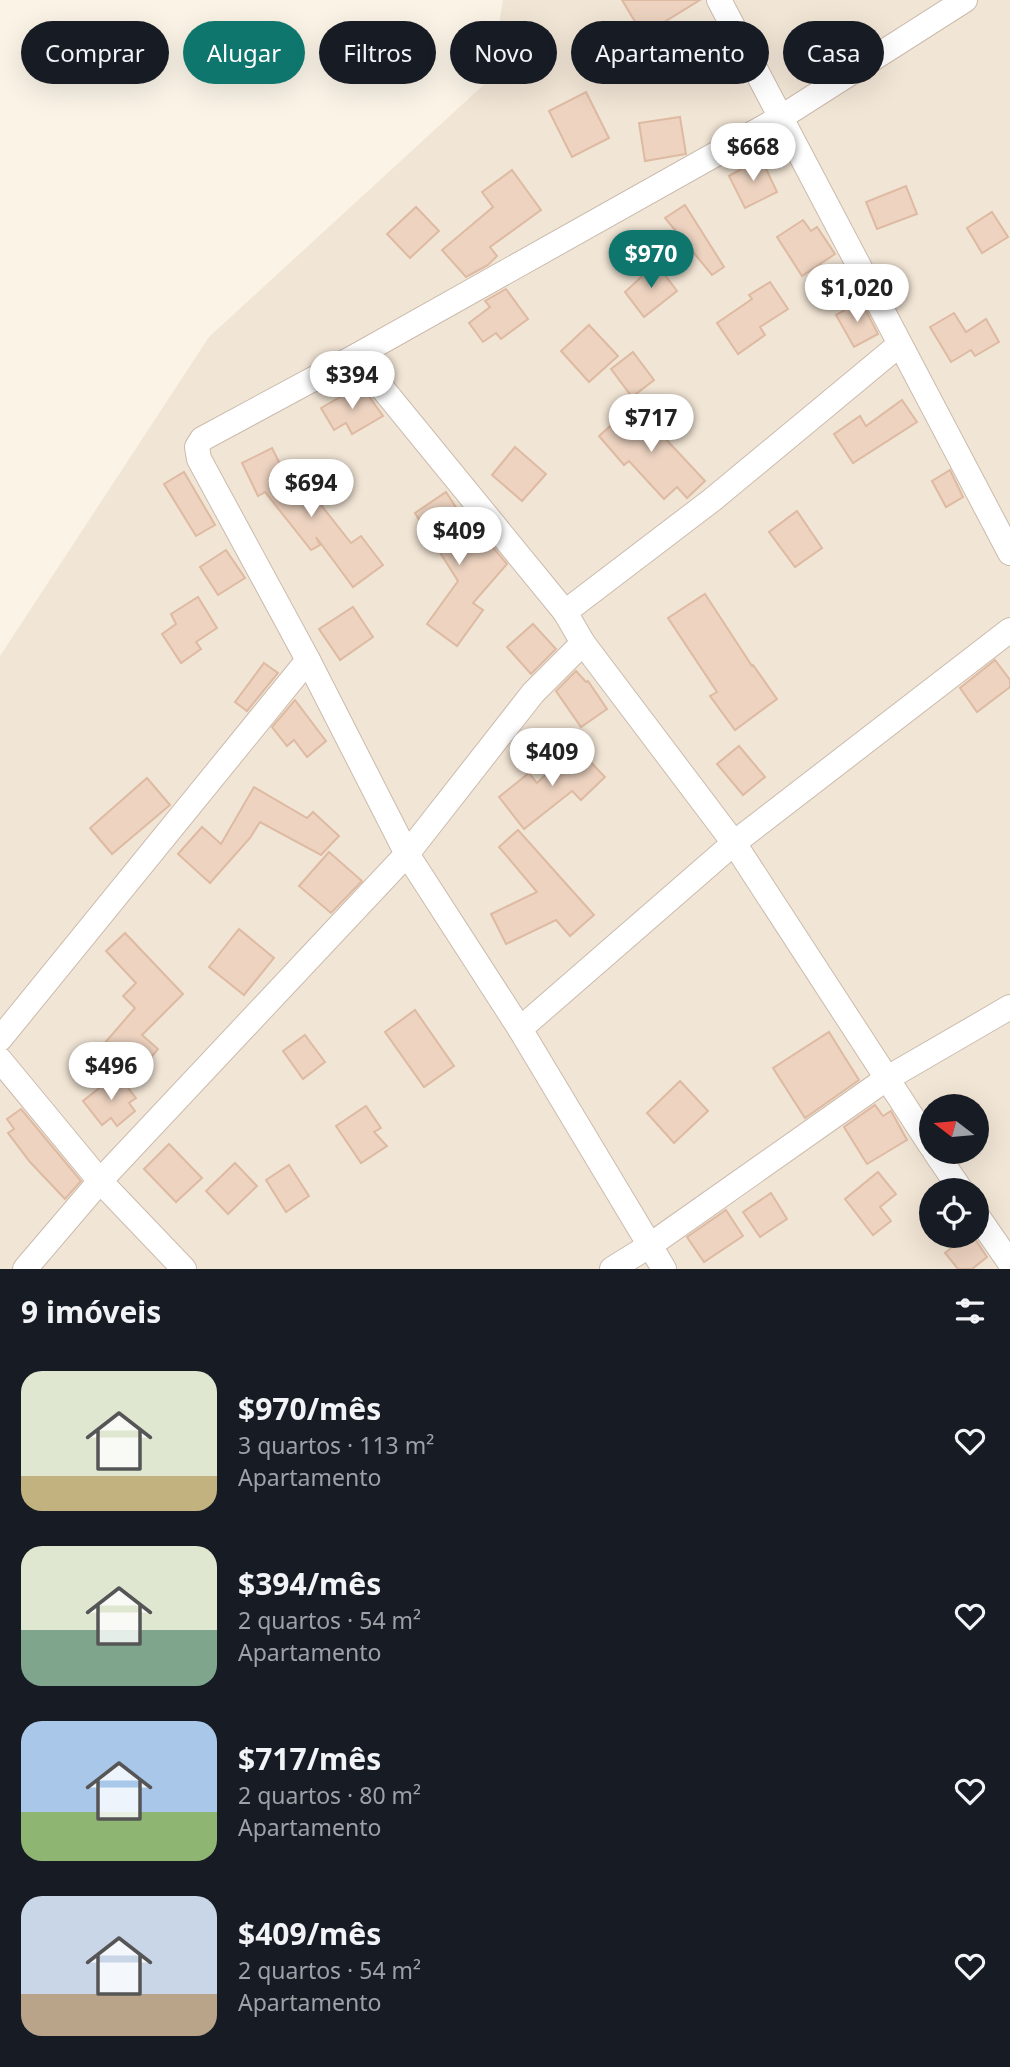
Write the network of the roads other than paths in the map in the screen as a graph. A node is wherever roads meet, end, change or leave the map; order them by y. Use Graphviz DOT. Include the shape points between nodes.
graph roads {
  1 [pos="719,0"];
  2 [pos="965,0"];
  3 [pos="780,118"];
  4 [pos="899,345"];
  5 [pos="356,356"];
  6 [pos="1010,553"];
  7 [pos="565,612"];
  8 [pos="1010,630"];
  9 [pos="583,643"];
  10 [pos="308,660"];
  11 [pos="734,843"];
  12 [pos="407,854"];
  13 [pos="1010,1007"];
  14 [pos="520,1029"];
  15 [pos="0,1039"];
  16 [pos="0,1060"];
  17 [pos="886,1079"];
  18 [pos="919,1128"];
  19 [pos="100,1181"];
  20 [pos="989,1233"];
  21 [pos="649,1246"];
  22 [pos="1010,1263"];
  23 [pos="24,1269"];
  24 [pos="184,1269"];
  25 [pos="612,1269"];
  26 [pos="664,1269"];
  1 -- 3 [label="street"];
  2 -- 3 [label="street"];
  3 -- 4 [label="street"];
  3 -- 5 [label="street"];
  4 -- 6 [label="street"];
  4 -- 7 [label="street" via="712,500"];
  5 -- 7 [label="street"];
  5 -- 10 [label="street" via="202,439 197,451"];
  7 -- 9 [label="street"];
  8 -- 11 [label="street"];
  9 -- 11 [label="street"];
  9 -- 12 [label="street" via="533,692"];
  10 -- 12 [label="street"];
  10 -- 15 [label="street"];
  11 -- 14 [label="street"];
  11 -- 17 [label="street"];
  12 -- 14 [label="street"];
  12 -- 19 [label="street"];
  13 -- 17 [label="street"];
  14 -- 21 [label="street"];
  16 -- 19 [label="street"];
  17 -- 18 [label="street"];
  17 -- 21 [label="street"];
  19 -- 23 [label="street"];
  19 -- 24 [label="street"];
  20 -- 22 [label="street"];
  21 -- 25 [label="street"];
  21 -- 26 [label="street"];
}
